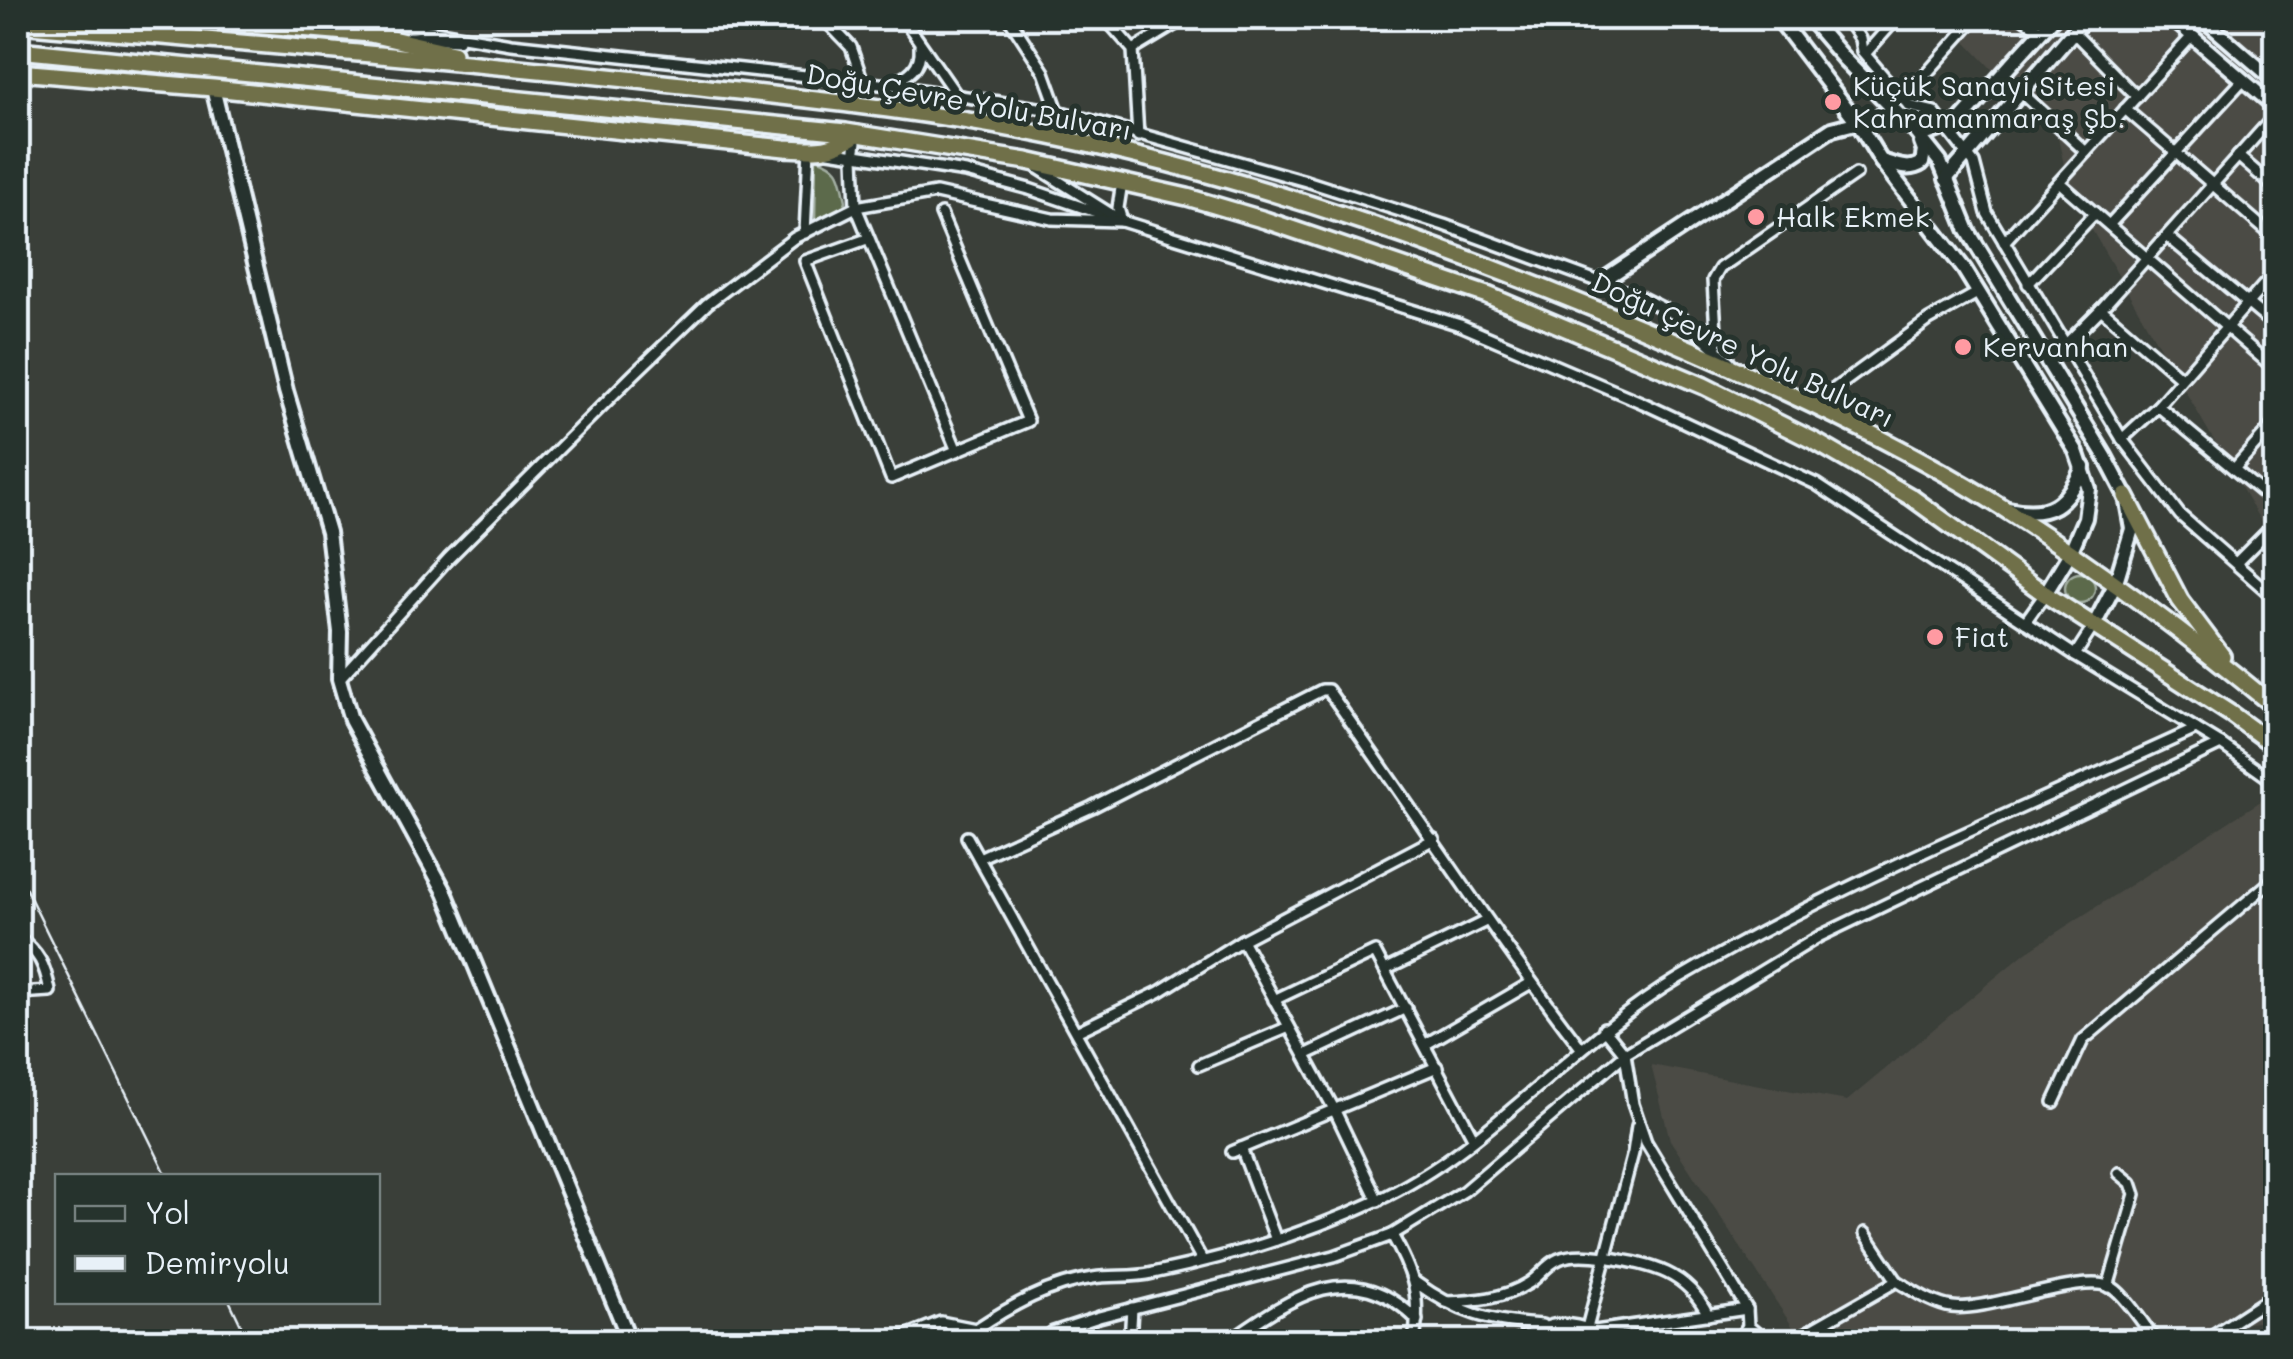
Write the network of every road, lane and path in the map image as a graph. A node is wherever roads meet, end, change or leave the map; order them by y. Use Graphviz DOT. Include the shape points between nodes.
graph roads {
  1 [pos="180,18"];
  2 [pos="356,18"];
  3 [pos="823,18"];
  4 [pos="902,18"];
  5 [pos="1009,18"];
  6 [pos="1105,18"];
  7 [pos="1186,18"];
  8 [pos="1778,18"];
  9 [pos="1810,18"];
  10 [pos="1846,18"];
  11 [pos="1896,18"];
  12 [pos="1976,18"];
  13 [pos="2023,18"];
  14 [pos="2053,18"];
  15 [pos="2085,18"];
  16 [pos="2171,18"];
  17 [pos="2202,18"];
  18 [pos="18,24"];
  19 [pos="2041,32"];
  20 [pos="2073,32"];
  21 [pos="370,34"];
  22 [pos="2192,36"];
  23 [pos="511,44"];
  24 [pos="920,44"];
  25 [pos="18,50"];
  26 [pos="1133,50"];
  27 [pos="1864,54"];
  28 [pos="481,62"];
  29 [pos="18,72"];
  30 [pos="2244,80"];
  31 [pos="863,82"];
  32 [pos="2276,82"];
  33 [pos="889,84"];
  34 [pos="213,88"];
  35 [pos="2021,92"];
  36 [pos="954,93"];
  37 [pos="2136,96"];
  38 [pos="1903,100"];
  39 [pos="2125,109"];
  40 [pos="2276,111"];
  41 [pos="1058,112"];
  42 [pos="1902,118"];
  43 [pos="1858,123"];
  44 [pos="1946,129"];
  45 [pos="1916,132"];
  46 [pos="858,134"];
  47 [pos="1138,136"];
  48 [pos="817,150"];
  49 [pos="1967,152"];
  50 [pos="2086,152"];
  51 [pos="2176,153"];
  52 [pos="2238,156"];
  53 [pos="854,157"];
  54 [pos="1880,161"];
  55 [pos="1028,162"];
  56 [pos="1856,174"];
  57 [pos="1946,179"];
  58 [pos="1122,182"];
  59 [pos="2059,182"];
  60 [pos="2213,185"];
  61 [pos="2276,189"];
  62 [pos="856,207"];
  63 [pos="2095,213"];
  64 [pos="941,214"];
  65 [pos="1122,221"];
  66 [pos="2109,225"];
  67 [pos="804,232"];
  68 [pos="2167,236"];
  69 [pos="867,239"];
  70 [pos="2276,239"];
  71 [pos="2004,242"];
  72 [pos="2147,258"];
  73 [pos="2276,271"];
  74 [pos="1599,283"];
  75 [pos="2028,284"];
  76 [pos="1979,292"];
  77 [pos="2247,303"];
  78 [pos="2101,309"];
  79 [pos="2226,327"];
  80 [pos="2276,327"];
  81 [pos="2066,344"];
  82 [pos="1716,350"];
  83 [pos="1739,370"];
  84 [pos="2276,370"];
  85 [pos="2181,378"];
  86 [pos="1811,406"];
  87 [pos="2158,406"];
  88 [pos="2276,421"];
  89 [pos="2122,439"];
  90 [pos="956,452"];
  91 [pos="2082,467"];
  92 [pos="2234,469"];
  93 [pos="2126,496"];
  94 [pos="2276,504"];
  95 [pos="2003,508"];
  96 [pos="2276,523"];
  97 [pos="2070,553"];
  98 [pos="2236,563"];
  99 [pos="2115,585"];
  100 [pos="2045,594"];
  101 [pos="2276,599"];
  102 [pos="2025,622"];
  103 [pos="2093,627"];
  104 [pos="2075,655"];
  105 [pos="2236,675"];
  106 [pos="339,679"];
  107 [pos="2276,708"];
  108 [pos="2196,729"];
  109 [pos="2221,744"];
  110 [pos="2276,747"];
  111 [pos="2276,784"];
  112 [pos="967,837"];
  113 [pos="1434,839"];
  114 [pos="979,858"];
  115 [pos="2276,878"];
  116 [pos="1486,921"];
  117 [pos="18,938"];
  118 [pos="1242,940"];
  119 [pos="1385,970"];
  120 [pos="1531,983"];
  121 [pos="18,993"];
  122 [pos="1274,1000"];
  123 [pos="1406,1008"];
  124 [pos="1290,1027"];
  125 [pos="1604,1028"];
  126 [pos="1076,1032"];
  127 [pos="1426,1044"];
  128 [pos="1581,1048"];
  129 [pos="1625,1054"];
  130 [pos="1304,1055"];
  131 [pos="1199,1065"];
  132 [pos="1438,1066"];
  133 [pos="2054,1102"];
  134 [pos="1334,1109"];
  135 [pos="1638,1120"];
  136 [pos="1474,1139"];
  137 [pos="2119,1174"];
  138 [pos="1378,1200"];
  139 [pos="1864,1233"];
  140 [pos="1392,1235"];
  141 [pos="1276,1240"];
  142 [pos="1606,1258"];
  143 [pos="1202,1260"];
  144 [pos="1896,1281"];
  145 [pos="1414,1282"];
  146 [pos="2108,1286"];
  147 [pos="2268,1299"];
  148 [pos="1446,1302"];
  149 [pos="1132,1308"];
  150 [pos="1747,1310"];
  151 [pos="1708,1315"];
  152 [pos="1417,1320"];
  153 [pos="1546,1326"];
  154 [pos="1748,1326"];
  155 [pos="1587,1328"];
  156 [pos="1060,1330"];
  157 [pos="630,1342"];
  158 [pos="891,1342"];
  159 [pos="1043,1342"];
  160 [pos="1062,1342"];
  161 [pos="1130,1342"];
  162 [pos="1227,1342"];
  163 [pos="1414,1342"];
  164 [pos="1515,1342"];
  165 [pos="1590,1342"];
  166 [pos="1737,1342"];
  167 [pos="1767,1342"];
  168 [pos="1790,1342"];
  169 [pos="2157,1342"];
  170 [pos="2202,1342"];
  1 -- 21 [label="highway"];
  2 -- 23 [label="street"];
  3 -- 31 [label="street" via="851,46"];
  4 -- 24 [label="street"];
  5 -- 41 [label="street" via="1044,72"];
  6 -- 26 [label="street"];
  7 -- 26 [label="street"];
  8 -- 43 [label="main road"];
  9 -- 42 [label="main road"];
  10 -- 27 [label="street"];
  11 -- 27 [label="street"];
  12 -- 38 [label="street"];
  13 -- 19 [label="street"];
  14 -- 19 [label="main road"];
  15 -- 20 [label="main road"];
  16 -- 22 [label="street"];
  17 -- 32 [label="street"];
  18 -- 28 [label="highway, Doğu Çevre Yolu Bulvarı"];
  19 -- 44 [label="main road"];
  20 -- 35 [label="main road"];
  20 -- 37 [label="street"];
  21 -- 23 [label="street"];
  21 -- 28 [label="highway"];
  22 -- 30 [label="street"];
  22 -- 37 [label="street"];
  23 -- 31 [label="street"];
  24 -- 33 [label="street" via="916,68"];
  24 -- 36 [label="street"];
  25 -- 46 [label="highway, Doğu Çevre Yolu Bulvarı"];
  26 -- 47 [label="street"];
  27 -- 38 [label="street"];
  28 -- 83 [label="highway, Doğu Çevre Yolu Bulvarı" via="928,114 1114,150 1430,244"];
  29 -- 34 [label="highway"];
  30 -- 40 [label="street"];
  30 -- 51 [label="street"];
  31 -- 33 [label="street"];
  33 -- 36 [label="street"];
  34 -- 48 [label="highway"];
  34 -- 106 [label="main road" via="286,390 328,532"];
  35 -- 49 [label="main road"];
  35 -- 50 [label="street"];
  36 -- 41 [label="street"];
  37 -- 39 [label="street"];
  38 -- 44 [label="street" via="1934,112"];
  39 -- 50 [label="street"];
  39 -- 51 [label="street"];
  40 -- 52 [label="street"];
  41 -- 47 [label="street"];
  42 -- 43 [label="main road"];
  42 -- 45 [label="main road"];
  43 -- 54 [label="main road"];
  43 -- 74 [label="main road" via="1822,136"];
  44 -- 45 [label="main road"];
  44 -- 49 [label="street"];
  45 -- 54 [label="main road" via="1922,162 1910,168"];
  45 -- 57 [label="main road"];
  46 -- 48 [label="highway"];
  46 -- 53 [label="street"];
  46 -- 55 [label="highway, Doğu Çevre Yolu Bulvarı"];
  47 -- 74 [label="street" via="1444,225"];
  48 -- 53 [label="street"];
  48 -- 67 [label="street"];
  49 -- 57 [label="main road"];
  49 -- 71 [label="street" via="1987,214"];
  50 -- 59 [label="street"];
  51 -- 60 [label="street"];
  51 -- 66 [label="street"];
  52 -- 60 [label="street"];
  52 -- 61 [label="street"];
  53 -- 62 [label="street"];
  53 -- 65 [label="street" via="966,172"];
  54 -- 76 [label="main road"];
  55 -- 58 [label="highway, Doğu Çevre Yolu Bulvarı"];
  55 -- 65 [label="street, Doğu Çevre Yolu Bulvarı"];
  56 -- 82 [label="street" via="1720,268 1712,280"];
  57 -- 93 [label="main road" via="1968,231"];
  58 -- 65 [label="street"];
  58 -- 100 [label="highway, Doğu Çevre Yolu Bulvarı" via="1409,268 1704,386 1887,481"];
  59 -- 63 [label="street"];
  59 -- 71 [label="street"];
  60 -- 68 [label="street"];
  60 -- 70 [label="street"];
  62 -- 65 [label="street" via="936,193 1052,219"];
  62 -- 67 [label="street"];
  62 -- 69 [label="street"];
  63 -- 66 [label="street"];
  63 -- 75 [label="street"];
  64 -- 90 [label="street" via="1028,421"];
  65 -- 102 [label="street, Doğu Çevre Yolu Bulvarı" via="1460,324 1644,403 1828,490"];
  66 -- 72 [label="street"];
  67 -- 106 [label="street" via="695,316 448,559"];
  68 -- 72 [label="street"];
  68 -- 77 [label="street"];
  69 -- 90 [label="street"];
  69 -- 90 [label="street" via="806,261 891,478"];
  71 -- 75 [label="street"];
  72 -- 78 [label="street"];
  72 -- 79 [label="street"];
  73 -- 77 [label="street"];
  74 -- 82 [label="street" via="1682,318"];
  75 -- 81 [label="street"];
  76 -- 86 [label="street"];
  76 -- 91 [label="main road"];
  77 -- 79 [label="street"];
  77 -- 80 [label="street"];
  78 -- 81 [label="street"];
  78 -- 85 [label="street"];
  79 -- 84 [label="street"];
  79 -- 85 [label="street"];
  81 -- 89 [label="street"];
  82 -- 83 [label="street"];
  83 -- 86 [label="highway, Doğu Çevre Yolu Bulvarı"];
  85 -- 87 [label="street"];
  86 -- 95 [label="highway, Doğu Çevre Yolu Bulvarı"];
  87 -- 89 [label="street"];
  87 -- 92 [label="street"];
  88 -- 92 [label="street"];
  89 -- 98 [label="street" via="2180,515"];
  91 -- 95 [label="main road" via="2070,494 2050,509"];
  91 -- 97 [label="main road" via="2088,502"];
  92 -- 94 [label="street"];
  93 -- 99 [label="main road" via="2132,529"];
  93 -- 105 [label="highway" via="2180,600"];
  95 -- 97 [label="highway, Doğu Çevre Yolu Bulvarı"];
  96 -- 98 [label="street"];
  97 -- 99 [label="highway, Doğu Çevre Yolu Bulvarı"];
  97 -- 100 [label="main road"];
  98 -- 101 [label="street"];
  99 -- 103 [label="main road"];
  99 -- 105 [label="highway, Doğu Çevre Yolu Bulvarı"];
  100 -- 102 [label="street"];
  100 -- 103 [label="highway, Doğu Çevre Yolu Bulvarı"];
  102 -- 104 [label="street, Doğu Çevre Yolu Bulvarı"];
  103 -- 104 [label="street"];
  103 -- 110 [label="highway, Doğu Çevre Yolu Bulvarı"];
  104 -- 108 [label="street, Doğu Çevre Yolu Bulvarı"];
  105 -- 107 [label="highway"];
  106 -- 157 [label="main road" via="351,720 445,892"];
  108 -- 109 [label="street, Doğu Çevre Yolu Bulvarı"];
  108 -- 125 [label="street" via="1846,887 1678,979"];
  109 -- 111 [label="street, Doğu Çevre Yolu Bulvarı"];
  109 -- 129 [label="street" via="1820,936"];
  112 -- 114 [label="street"];
  113 -- 114 [label="street" via="1322,690"];
  113 -- 116 [label="street"];
  113 -- 118 [label="street"];
  114 -- 126 [label="street"];
  115 -- 133 [label="street" via="2083,1040"];
  116 -- 119 [label="street"];
  116 -- 120 [label="street"];
  117 -- 121 [label="street" via="36,950 50,990"];
  118 -- 122 [label="street"];
  118 -- 126 [label="street" via="1160,992"];
  119 -- 122 [label="street" via="1375,952"];
  119 -- 123 [label="street"];
  120 -- 127 [label="street"];
  120 -- 128 [label="street"];
  122 -- 124 [label="street"];
  123 -- 127 [label="street"];
  123 -- 130 [label="street"];
  124 -- 130 [label="street"];
  124 -- 131 [label="street"];
  125 -- 128 [label="street"];
  125 -- 129 [label="street"];
  126 -- 143 [label="street"];
  127 -- 132 [label="street"];
  128 -- 136 [label="street"];
  129 -- 135 [label="street"];
  129 -- 140 [label="street" via="1464,1191"];
  130 -- 134 [label="street"];
  132 -- 134 [label="street"];
  132 -- 136 [label="street"];
  134 -- 138 [label="street"];
  134 -- 141 [label="street" via="1237,1150"];
  135 -- 142 [label="street"];
  135 -- 150 [label="street"];
  136 -- 138 [label="street" via="1441,1166"];
  137 -- 146 [label="street" via="2135,1195"];
  138 -- 141 [label="street"];
  139 -- 144 [label="street"];
  140 -- 145 [label="street"];
  140 -- 149 [label="street"];
  141 -- 143 [label="street"];
  142 -- 148 [label="street" via="1563,1257 1513,1292"];
  142 -- 151 [label="street" via="1646,1262 1680,1280"];
  142 -- 155 [label="street"];
  143 -- 158 [label="street" via="1045,1290 976,1329 942,1322"];
  144 -- 146 [label="street" via="1951,1307"];
  144 -- 168 [label="street"];
  145 -- 148 [label="street"];
  145 -- 152 [label="street"];
  146 -- 169 [label="street"];
  147 -- 170 [label="street"];
  148 -- 153 [label="street" via="1496,1322"];
  149 -- 156 [label="street"];
  149 -- 161 [label="street"];
  150 -- 151 [label="street"];
  150 -- 154 [label="street"];
  151 -- 155 [label="street"];
  152 -- 162 [label="street" via="1402,1304 1335,1285 1271,1311"];
  152 -- 163 [label="street"];
  153 -- 155 [label="street"];
  153 -- 164 [label="street"];
  154 -- 166 [label="street"];
  154 -- 167 [label="street"];
  155 -- 165 [label="street"];
  156 -- 159 [label="street"];
  156 -- 160 [label="street"];
}
